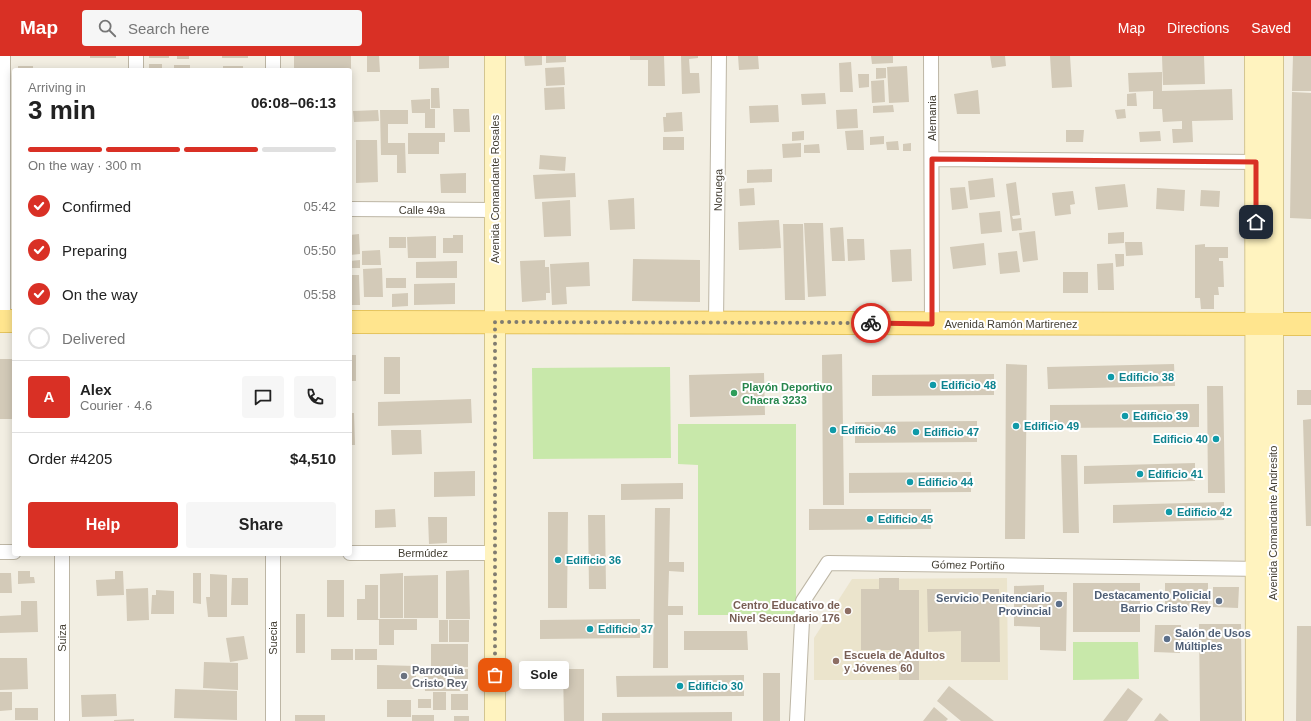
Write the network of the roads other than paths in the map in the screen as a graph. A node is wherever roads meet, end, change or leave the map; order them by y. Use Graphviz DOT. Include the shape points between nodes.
graph roads {
  1 [pos="3,56"];
  2 [pos="136,56"];
  3 [pos="273,56"];
  4 [pos="495,56"];
  5 [pos="719,56"];
  6 [pos="932,56"];
  7 [pos="1255,56"];
  8 [pos="1273,56"];
  9 [pos="136,68"];
  10 [pos="273,68"];
  11 [pos="932,159"];
  12 [pos="1256,162"];
  13 [pos="352,209"];
  14 [pos="494,210"];
  15 [pos="6,321"];
  16 [pos="352,322"];
  17 [pos="495,322"];
  18 [pos="716,323"];
  19 [pos="932,324"];
  20 [pos="1264,324"];
  21 [pos="1311,324"];
  22 [pos="0,552"];
  23 [pos="12,552"];
  24 [pos="352,553"];
  25 [pos="495,553"];
  26 [pos="62,556"];
  27 [pos="273,556"];
  28 [pos="1265,569"];
  29 [pos="62,721"];
  30 [pos="273,721"];
  31 [pos="495,721"];
  32 [pos="797,721"];
  33 [pos="1256,721"];
  34 [pos="1273,721"];
  1 -- 15 [label="street"];
  2 -- 9 [label="street"];
  3 -- 10 [label="street"];
  4 -- 14 [label="main road, Avenida Comandante Rosales"];
  5 -- 18 [label="street, Noruega"];
  6 -- 11 [label="street, Alemania"];
  7 -- 12 [label="main road"];
  8 -- 20 [label="main road"];
  11 -- 12 [label="street"];
  11 -- 19 [label="street, Alemania"];
  12 -- 20 [label="main road"];
  13 -- 14 [label="street, Calle 49a"];
  14 -- 17 [label="main road, Avenida Comandante Rosales"];
  16 -- 17 [label="main road, Avenida Ramón Martirenez"];
  17 -- 18 [label="main road, Avenida Ramón Martirenez"];
  17 -- 25 [label="main road, Avenida Comandante Rosales"];
  18 -- 19 [label="main road, Avenida Ramón Martirenez"];
  19 -- 20 [label="main road, Avenida Ramón Martirenez"];
  20 -- 21 [label="main road, Avenida Ramón Martirenez"];
  20 -- 28 [label="main road, Avenida Comandante Andresito"];
  22 -- 23 [label="street"];
  24 -- 25 [label="street, Bermúdez"];
  25 -- 31 [label="main road, Avenida Comandante Rosales"];
  26 -- 29 [label="street, Suiza"];
  27 -- 30 [label="street, Suecia"];
  28 -- 32 [label="street, Gómez Portiño" via="828,563 803,601"];
  28 -- 33 [label="main road, Avenida Comandante Andresito"];
  28 -- 34 [label="main road, Avenida Comandante Andresito"];
}
